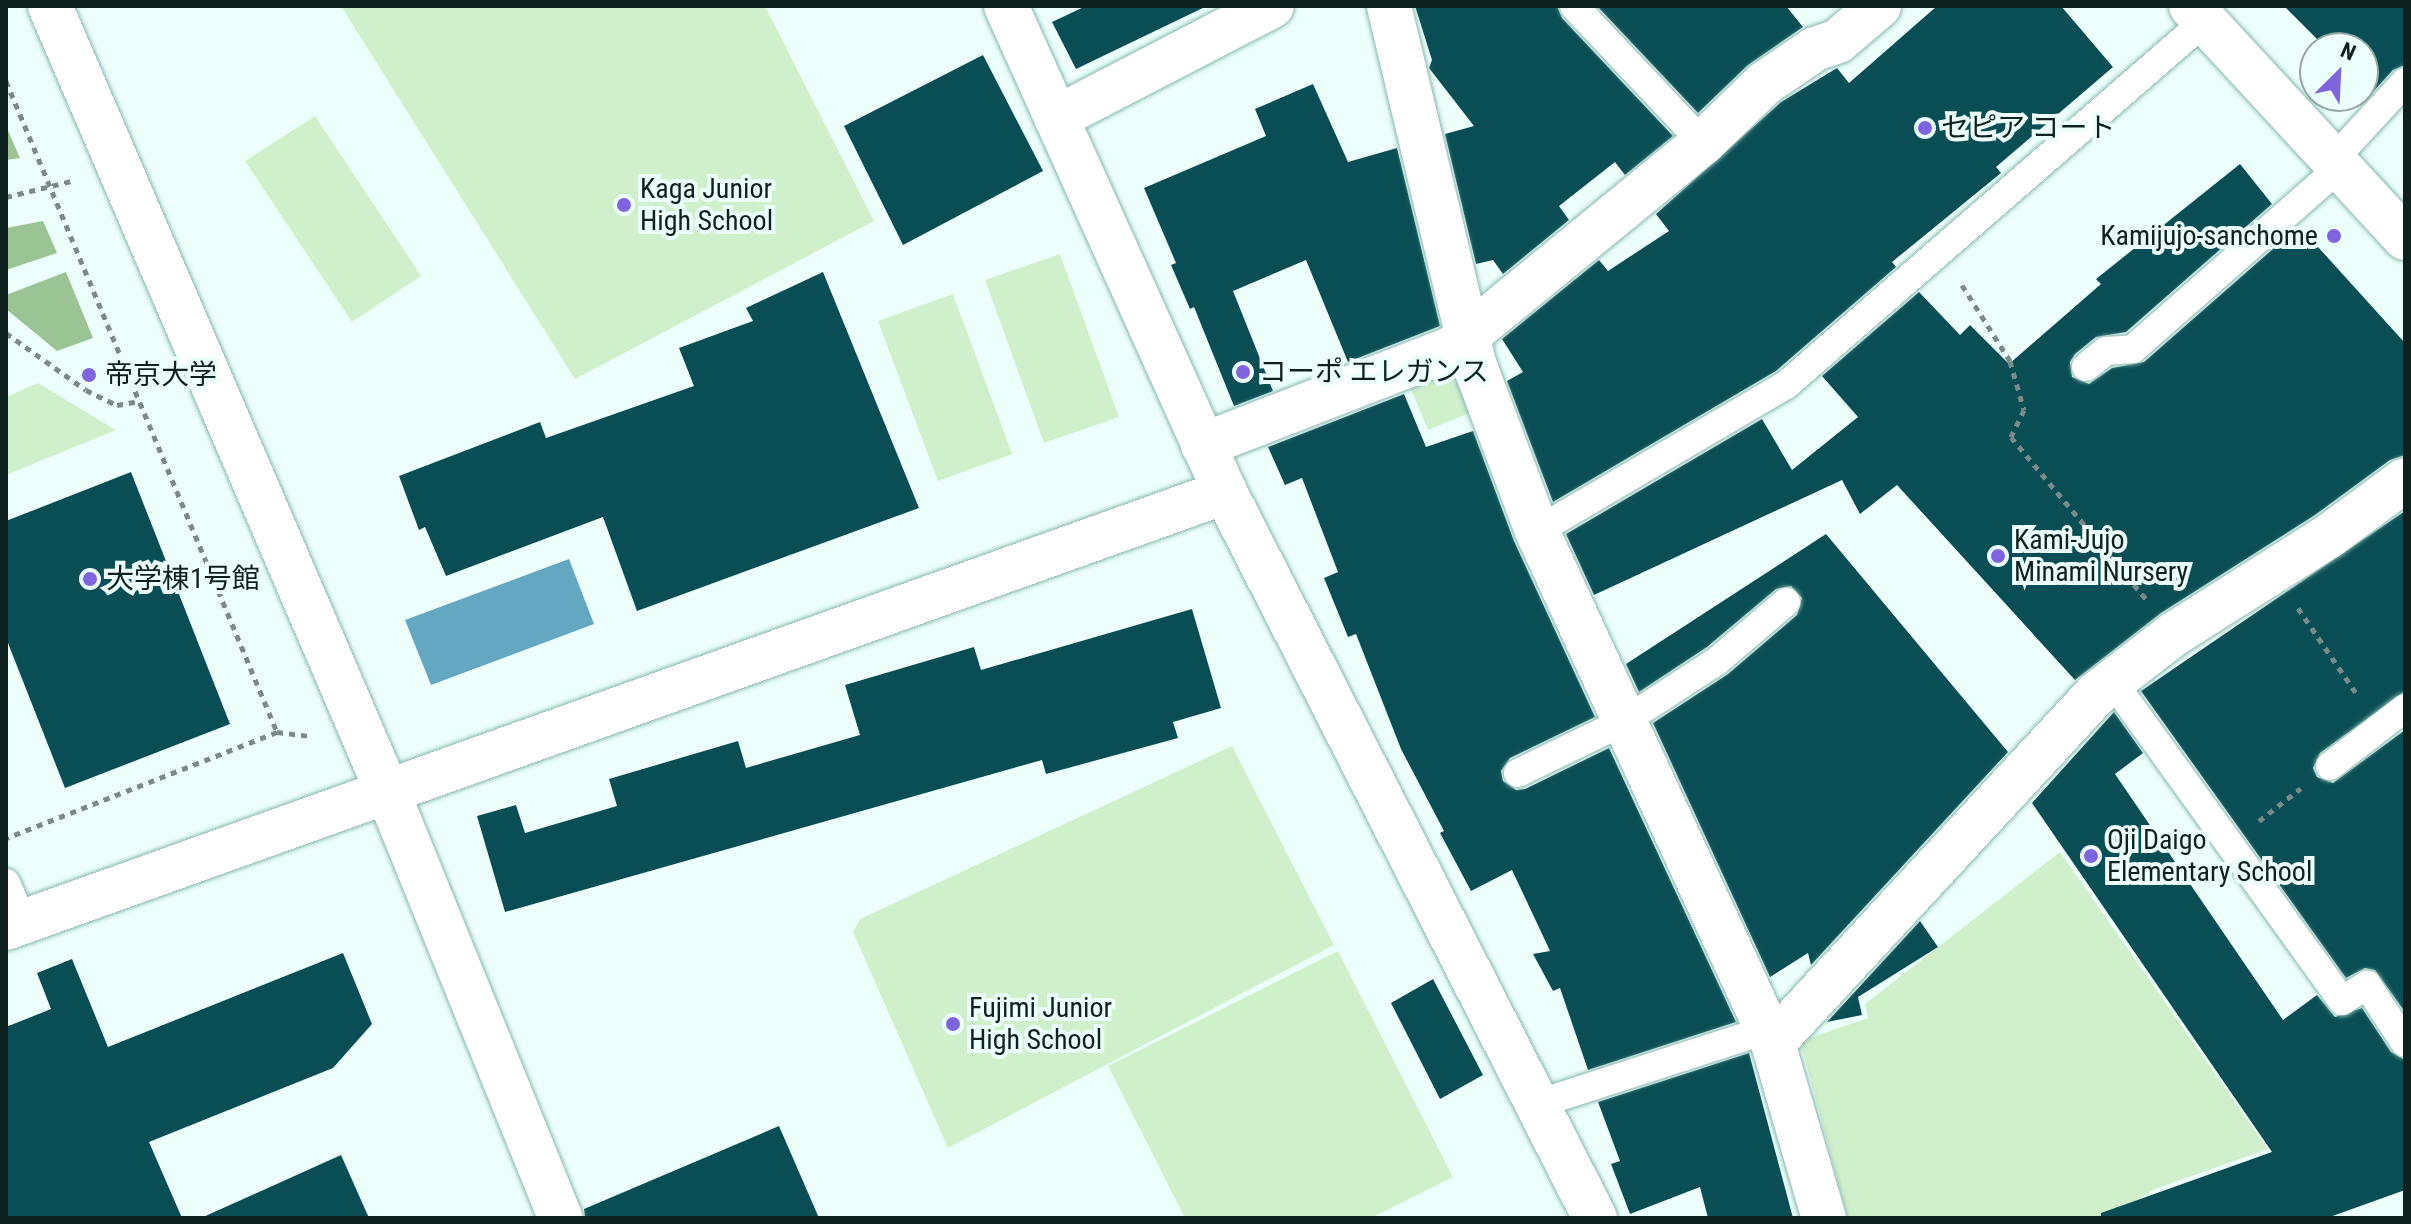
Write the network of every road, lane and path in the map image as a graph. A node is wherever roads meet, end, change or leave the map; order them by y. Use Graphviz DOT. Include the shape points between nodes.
graph roads {
  1 [pos="50,6"];
  2 [pos="1006,6"];
  3 [pos="1272,6"];
  4 [pos="1389,6"];
  5 [pos="1574,6"];
  6 [pos="1879,6"];
  7 [pos="2199,13"];
  8 [pos="6,81"];
  9 [pos="2405,82"];
  10 [pos="1056,118"];
  11 [pos="1703,143"];
  12 [pos="2337,163"];
  13 [pos="117,165"];
  14 [pos="51,189"];
  15 [pos="6,197"];
  16 [pos="2405,238"];
  17 [pos="1940,250"];
  18 [pos="6,333"];
  19 [pos="1468,334"];
  20 [pos="2086,367"];
  21 [pos="140,401"];
  22 [pos="1203,445"];
  23 [pos="2405,480"];
  24 [pos="1225,492"];
  25 [pos="1537,531"];
  26 [pos="2273,571"];
  27 [pos="1786,602"];
  28 [pos="2174,634"];
  29 [pos="2113,682"];
  30 [pos="2405,708"];
  31 [pos="1623,722"];
  32 [pos="2379,728"];
  33 [pos="2330,766"];
  34 [pos="1518,773"];
  35 [pos="388,793"];
  36 [pos="6,838"];
  37 [pos="2229,844"];
  38 [pos="6,883"];
  39 [pos="14,925"];
  40 [pos="1770,1036"];
  41 [pos="2405,1043"];
  42 [pos="1537,1104"];
  43 [pos="561,1218"];
  44 [pos="1595,1218"];
  45 [pos="1824,1218"];
  1 -- 13 [label="street"];
  2 -- 10 [label="street"];
  3 -- 10 [label="street"];
  4 -- 19 [label="street"];
  5 -- 11 [label="lane"];
  6 -- 11 [label="street" via="1838,41 1815,49 1765,83"];
  7 -- 12 [label="street"];
  7 -- 17 [label="lane"];
  8 -- 14 [label="path"];
  9 -- 12 [label="lane"];
  10 -- 22 [label="street"];
  11 -- 19 [label="street" via="1525,293"];
  12 -- 16 [label="street"];
  12 -- 20 [label="lane" via="2133,349 2106,351"];
  13 -- 14 [label="path"];
  13 -- 35 [label="street"];
  14 -- 15 [label="path"];
  14 -- 21 [label="path"];
  17 -- 25 [label="lane" via="1786,385"];
  17 -- 28 [label="path" via="2010,361 2024,410 2011,437"];
  18 -- 21 [label="path" via="86,390 117,405"];
  19 -- 22 [label="street" via="1451,349"];
  19 -- 25 [label="street"];
  21 -- 36 [label="path" via="277,732"];
  22 -- 24 [label="street"];
  23 -- 26 [label="street"];
  24 -- 35 [label="street"];
  24 -- 42 [label="street"];
  25 -- 31 [label="street"];
  26 -- 28 [label="street"];
  26 -- 32 [label="path"];
  27 -- 31 [label="lane" via="1717,661"];
  28 -- 29 [label="street"];
  29 -- 37 [label="lane"];
  29 -- 40 [label="street"];
  30 -- 32 [label="lane"];
  31 -- 34 [label="lane"];
  31 -- 40 [label="street"];
  32 -- 33 [label="lane"];
  33 -- 37 [label="path"];
  35 -- 39 [label="street"];
  35 -- 43 [label="street"];
  37 -- 41 [label="lane" via="2342,1001 2367,985"];
  38 -- 39 [label="lane"];
  40 -- 42 [label="lane"];
  40 -- 45 [label="street"];
  42 -- 44 [label="street"];
}
